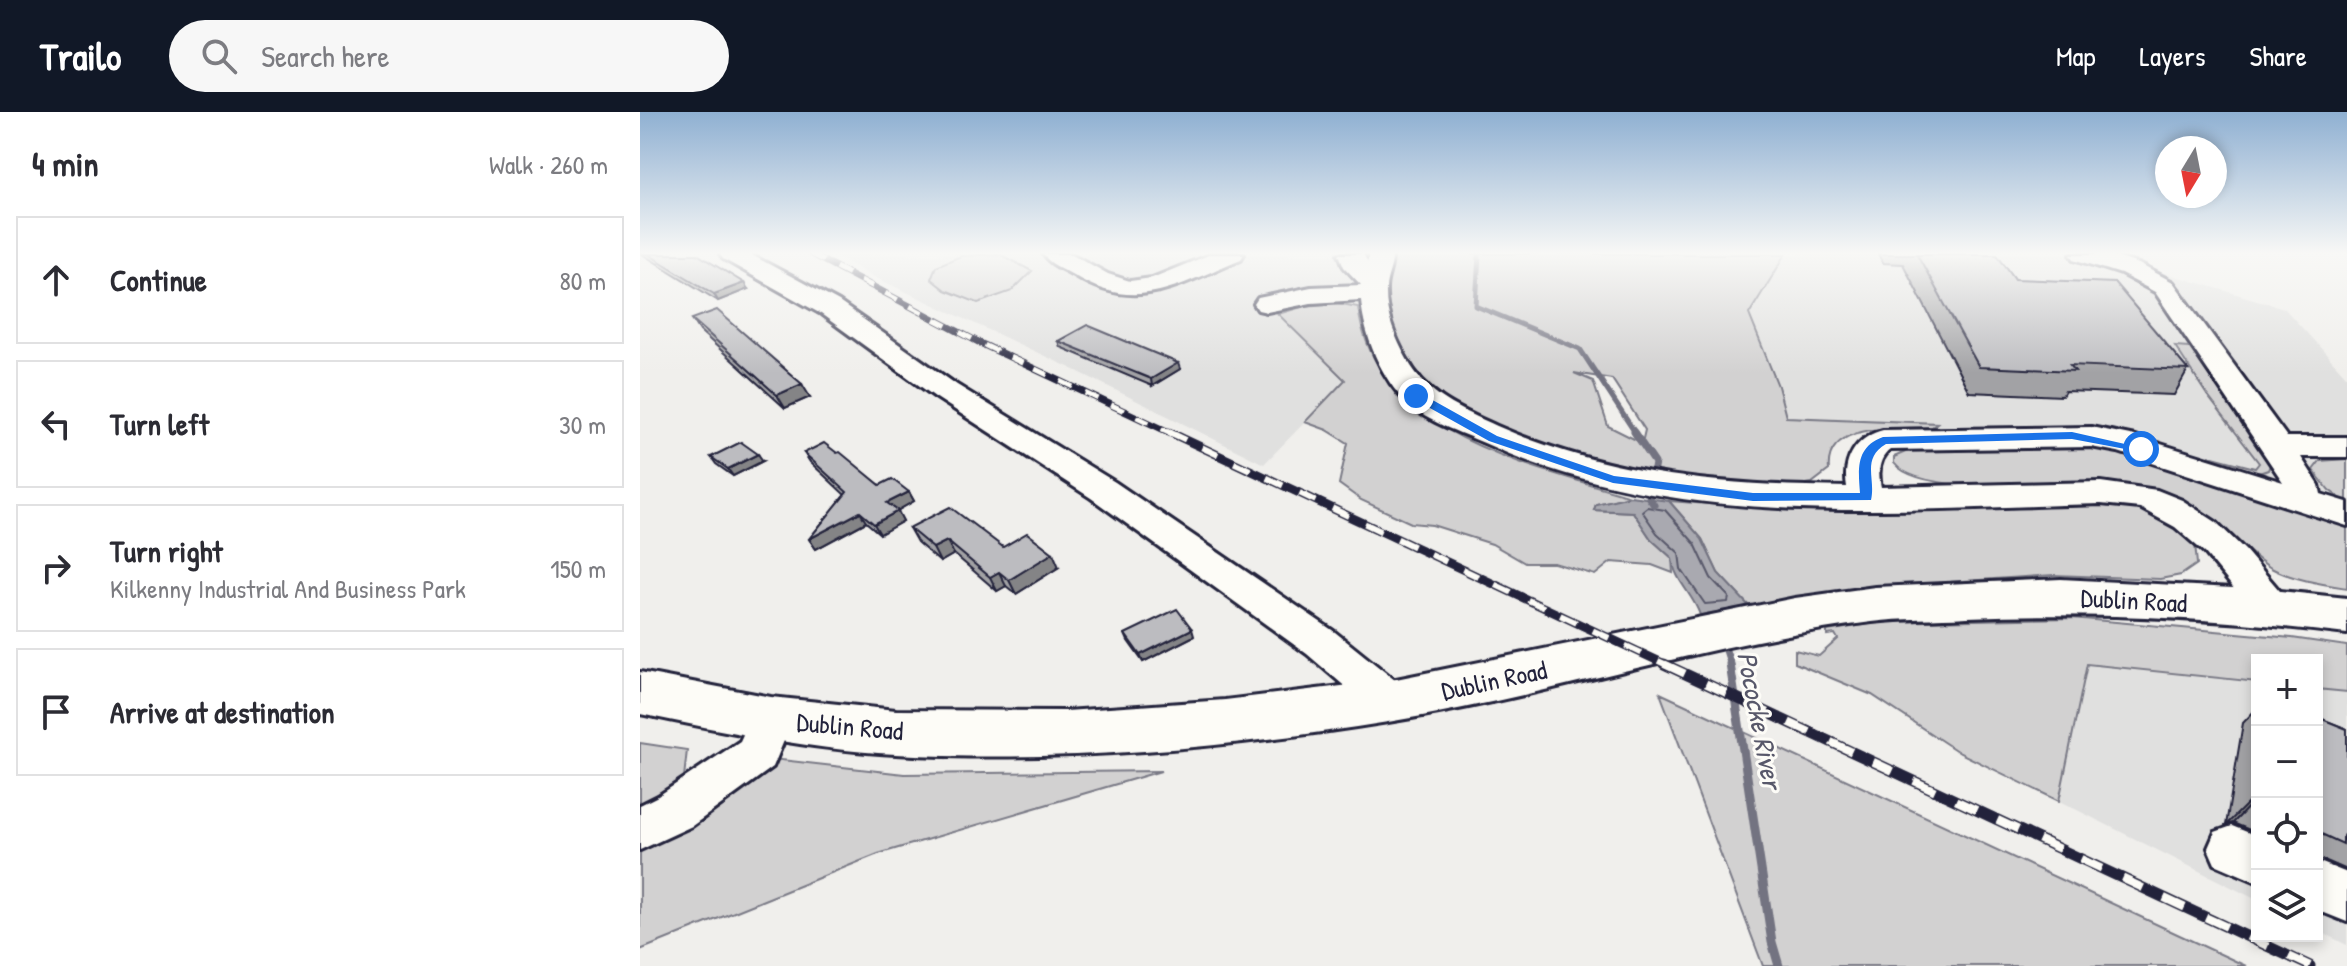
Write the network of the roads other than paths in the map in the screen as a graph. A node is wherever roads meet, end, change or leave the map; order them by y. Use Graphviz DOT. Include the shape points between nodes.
graph roads {
  1 [pos="804,294"];
  2 [pos="1352,294"];
  3 [pos="1374,294"];
  4 [pos="2169,294"];
  5 [pos="1270,306"];
  6 [pos="2331,443"];
  7 [pos="2278,447"];
  8 [pos="1867,497"];
  9 [pos="2305,500"];
  10 [pos="2347,514"];
  11 [pos="2271,607"];
  12 [pos="2347,616"];
  13 [pos="640,693"];
  14 [pos="1391,701"];
  15 [pos="771,719"];
  16 [pos="640,828"];
  17 [pos="2323,888"];
  18 [pos="2347,898"];
  1 -- 14 [label="street" via="1103,490 1321,643"];
  2 -- 5 [label="street"];
  3 -- 8 [label="street" via="1381,338 1416,396 1493,438 1613,479 1753,497"];
  4 -- 7 [label="street"];
  6 -- 7 [label="street"];
  7 -- 9 [label="street" via="2302,485"];
  8 -- 9 [label="street" via="1863,465 1870,448 1883,440 2072,435 2124,443"];
  8 -- 11 [label="street" via="2101,493 2150,499 2184,517 2228,553"];
  9 -- 10 [label="street"];
  11 -- 12 [label="main road, Dublin Road"];
  11 -- 14 [label="main road, Dublin Road" via="2061,596 1875,604"];
  13 -- 15 [label="main road, Dublin Road"];
  14 -- 15 [label="main road, Dublin Road" via="1225,722 1066,733 896,732"];
  15 -- 16 [label="street" via="757,754 675,811"];
  17 -- 18 [label="street"];
}
